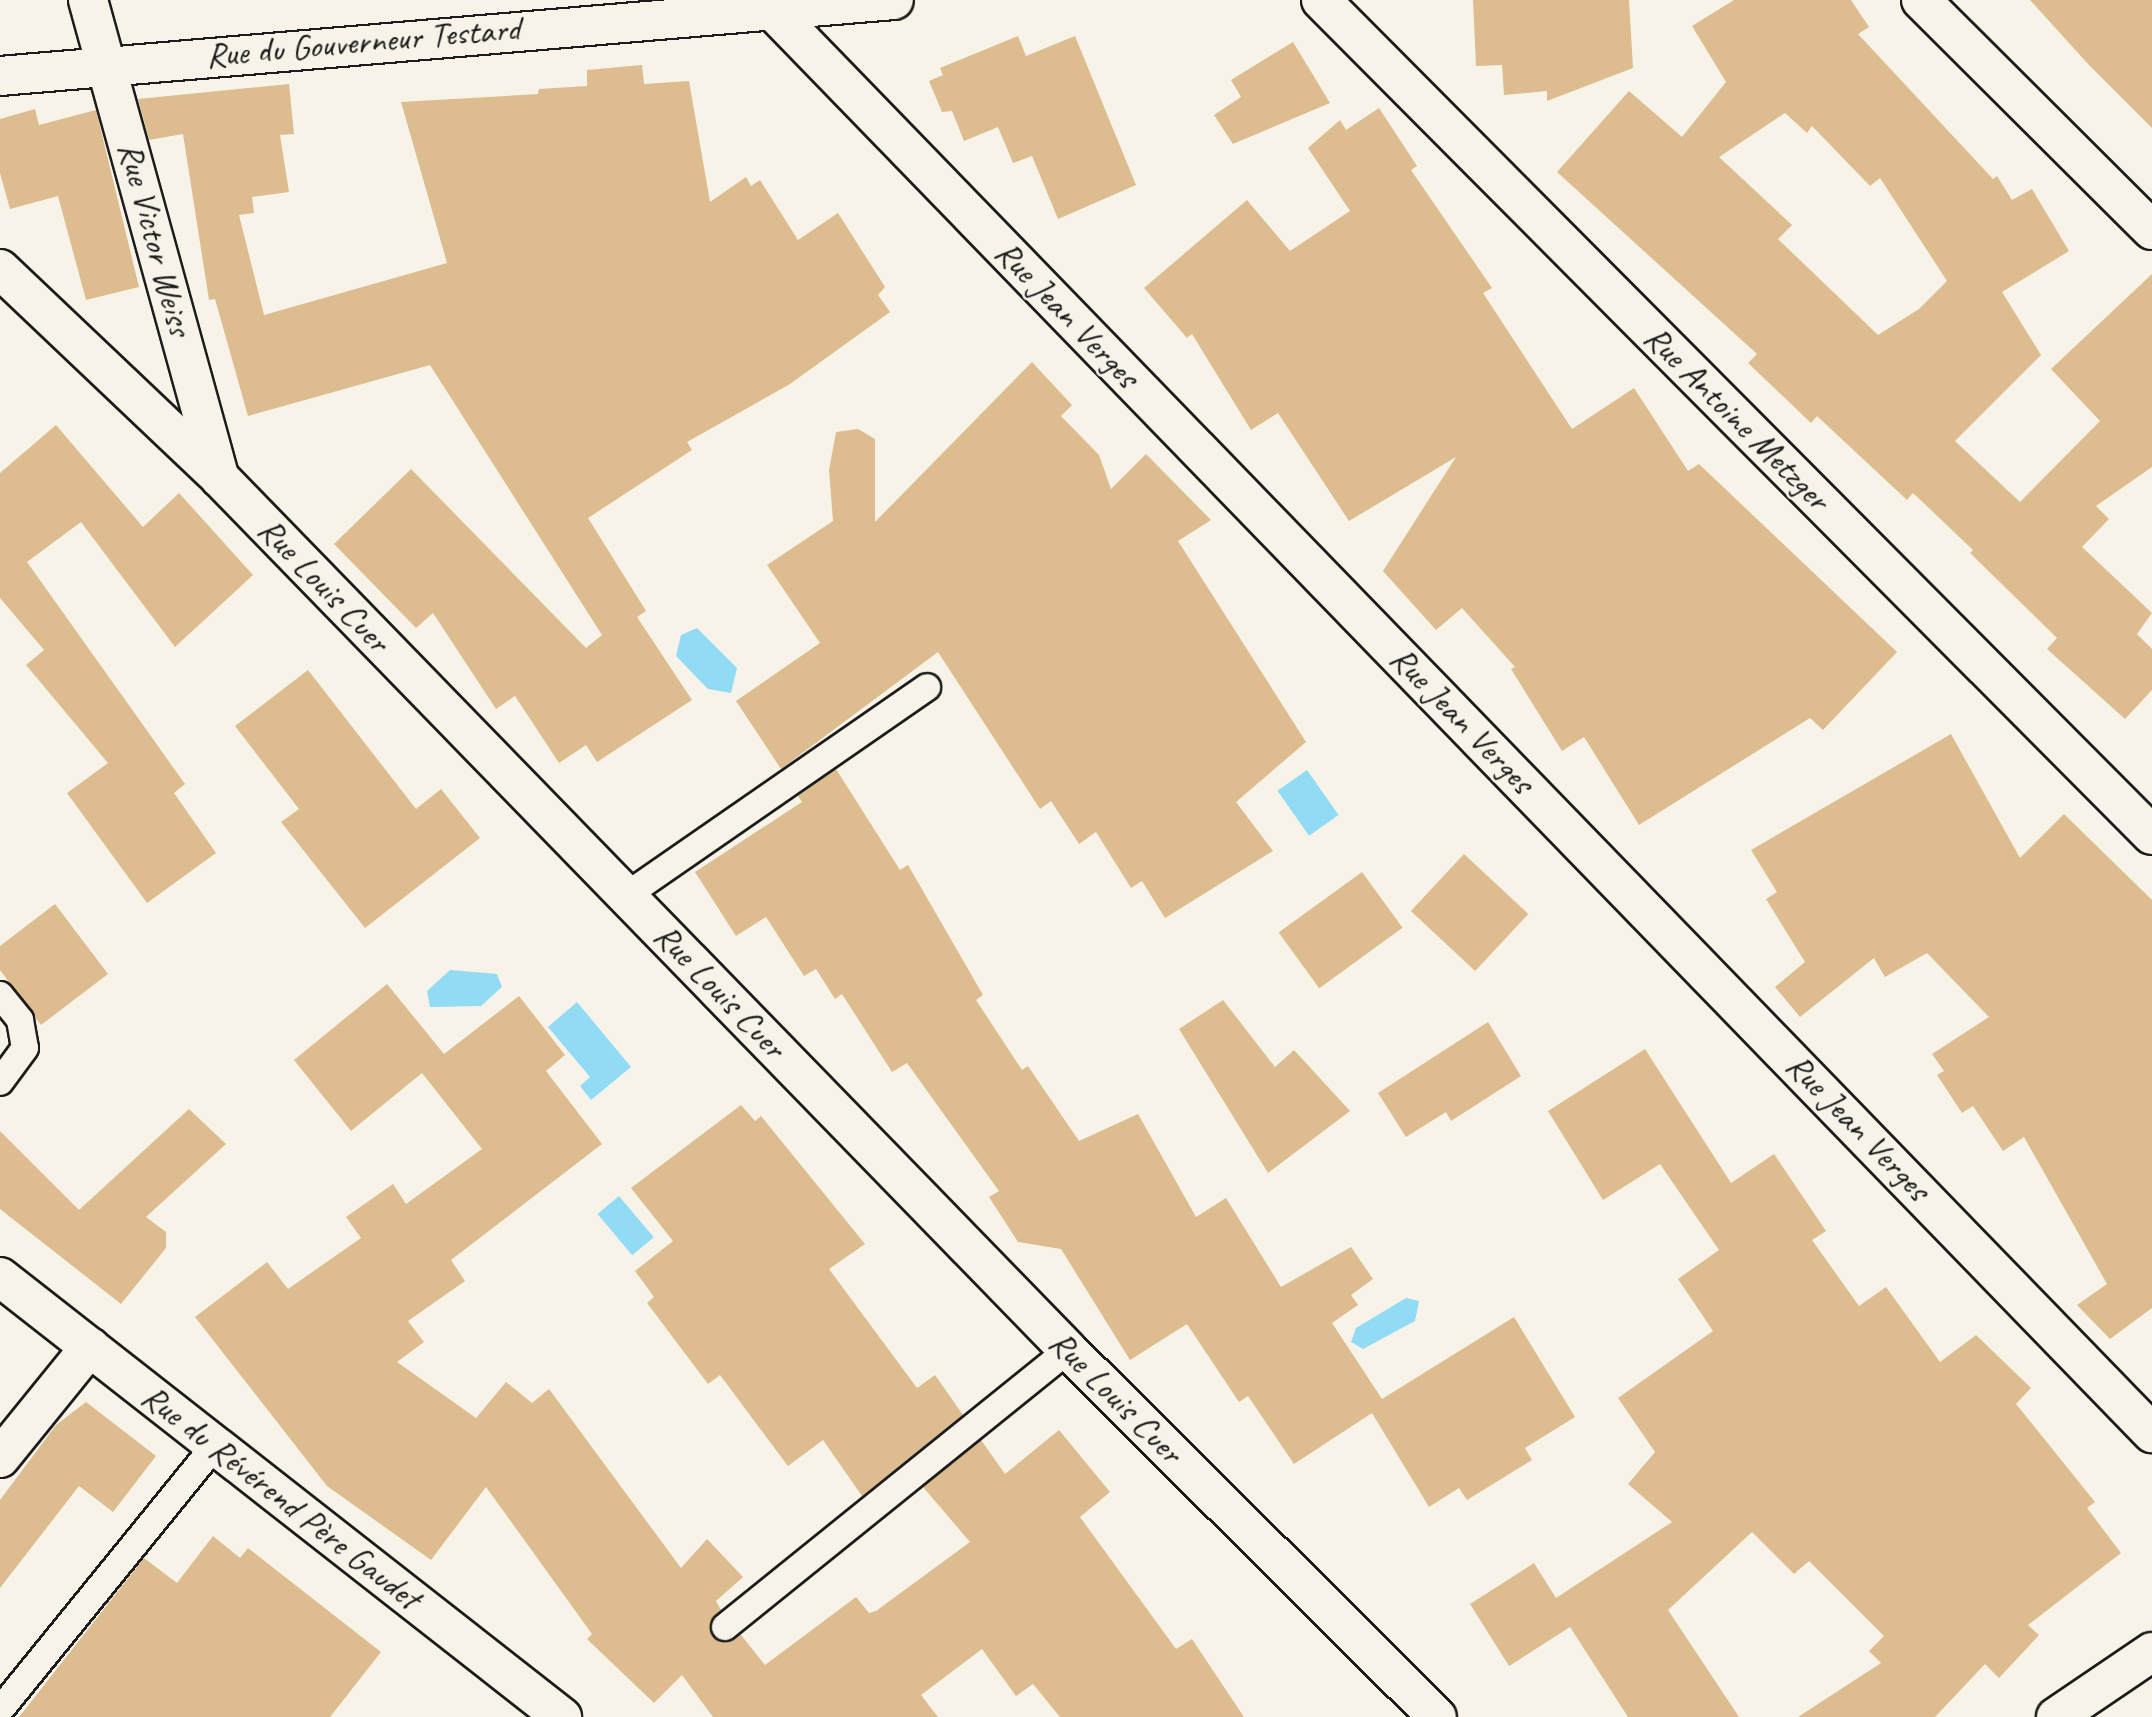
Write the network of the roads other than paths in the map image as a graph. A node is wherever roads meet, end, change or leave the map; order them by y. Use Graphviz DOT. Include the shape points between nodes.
graph roads {
  1 [pos="88,0"];
  2 [pos="894,0"];
  3 [pos="1321,0"];
  4 [pos="1922,0"];
  5 [pos="771,9"];
  6 [pos="107,63"];
  7 [pos="0,75"];
  8 [pos="2152,230"];
  9 [pos="0,269"];
  10 [pos="220,478"];
  11 [pos="927,687"];
  12 [pos="2152,835"];
  13 [pos="627,895"];
  14 [pos="0,995"];
  15 [pos="0,1082"];
  16 [pos="0,1277"];
  17 [pos="90,1347"];
  18 [pos="1068,1350"];
  19 [pos="2152,1433"];
  20 [pos="215,1445"];
  21 [pos="0,1458"];
  22 [pos="724,1627"];
  23 [pos="2152,1652"];
  24 [pos="0,1710"];
  25 [pos="562,1717"];
  26 [pos="1437,1717"];
  27 [pos="2056,1717"];
  1 -- 6 [label="street, Rue Victor Weiss"];
  2 -- 5 [label="street, Rue du Gouverneur Testard"];
  3 -- 12 [label="street, Rue Antoine Metzger"];
  4 -- 8 [label="street"];
  5 -- 6 [label="street, Rue du Gouverneur Testard"];
  5 -- 19 [label="street, Rue Jean Verges"];
  6 -- 7 [label="street, Rue du Gouverneur Testard"];
  6 -- 10 [label="street, Rue Victor Weiss"];
  9 -- 10 [label="street, Rue Louis Cuer"];
  10 -- 13 [label="street, Rue Louis Cuer"];
  11 -- 13 [label="lane"];
  13 -- 18 [label="street, Rue Louis Cuer"];
  14 -- 15 [label="lane" via="20,1020 25,1048"];
  16 -- 17 [label="street, Rue du Révérend Père Gaudet"];
  17 -- 20 [label="street, Rue du Révérend Père Gaudet"];
  17 -- 21 [label="street"];
  18 -- 22 [label="lane"];
  18 -- 26 [label="street, Rue Louis Cuer"];
  20 -- 24 [label="lane"];
  20 -- 25 [label="street, Rue du Révérend Père Gaudet"];
  23 -- 27 [label="street"];
}
